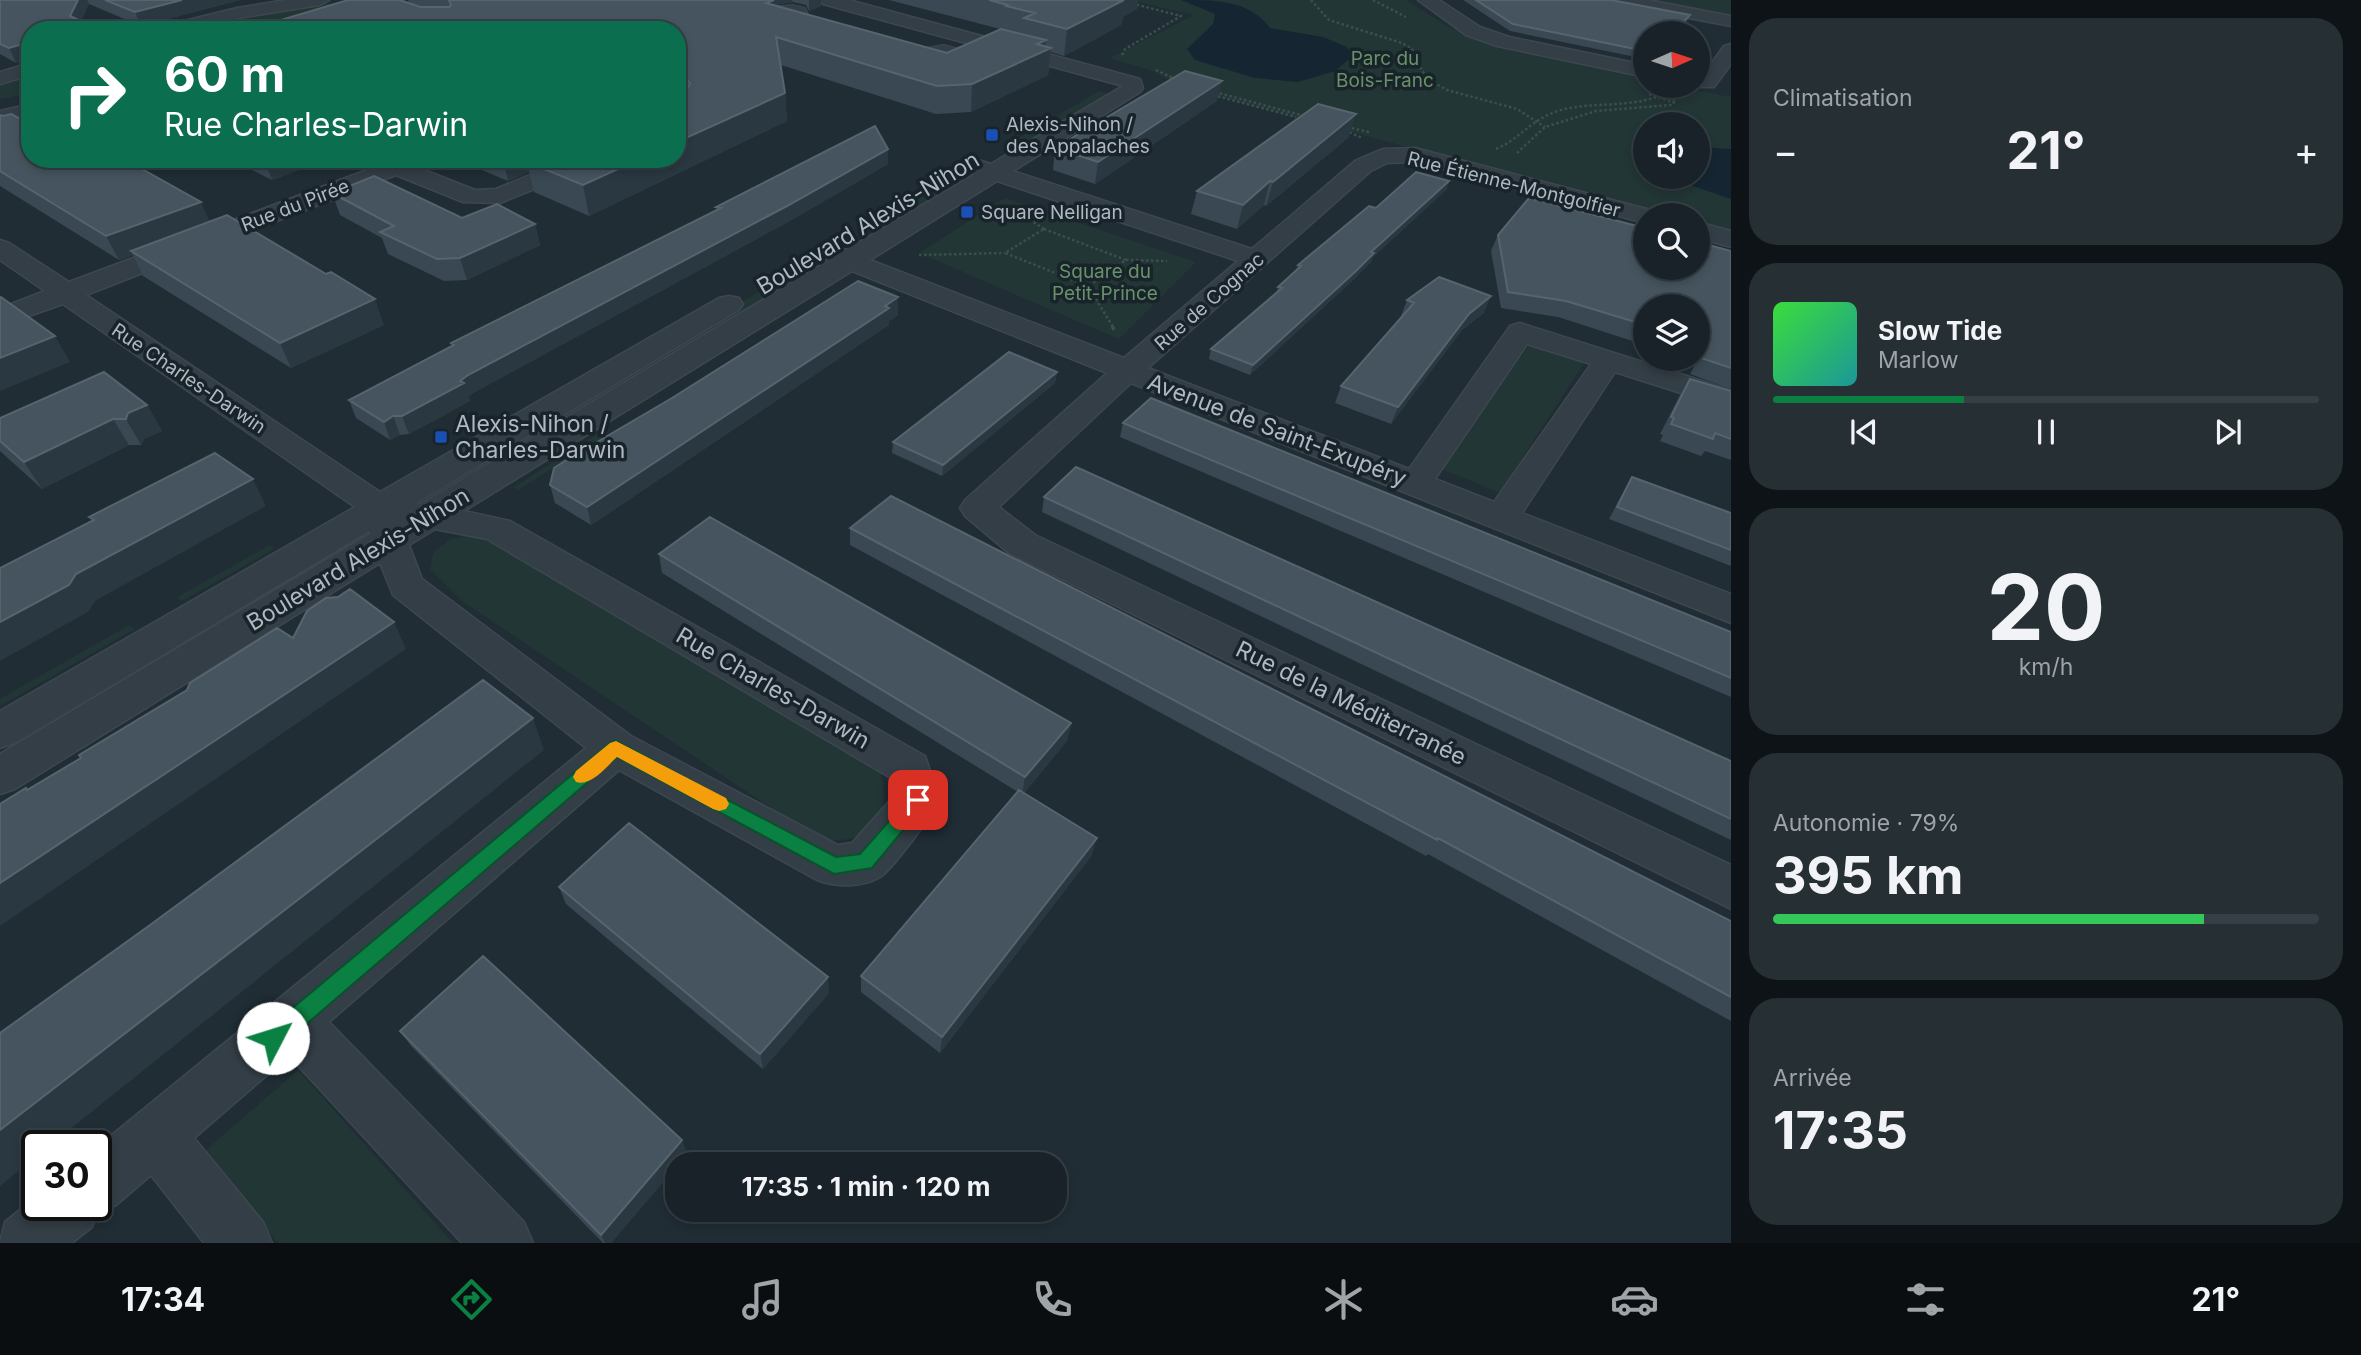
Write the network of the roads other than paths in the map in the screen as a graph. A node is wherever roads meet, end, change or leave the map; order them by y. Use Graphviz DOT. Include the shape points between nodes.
graph roads {
  1 [pos="320,0"];
  2 [pos="1427,0"];
  3 [pos="1620,0"];
  4 [pos="820,1"];
  5 [pos="797,13"];
  6 [pos="206,21"];
  7 [pos="810,21"];
  8 [pos="1731,21"];
  9 [pos="978,40"];
  10 [pos="916,50"];
  11 [pos="1731,50"];
  12 [pos="1122,68"];
  13 [pos="1633,69"];
  14 [pos="21,72"];
  15 [pos="1710,73"];
  16 [pos="0,78"];
  17 [pos="1710,84"];
  18 [pos="1731,88"];
  19 [pos="21,112"];
  20 [pos="0,118"];
  21 [pos="1380,145"];
  22 [pos="968,164"];
  23 [pos="374,168"];
  24 [pos="395,168"];
  25 [pos="567,168"];
  26 [pos="994,173"];
  27 [pos="1633,213"];
  28 [pos="1710,233"];
  29 [pos="1731,239"];
  30 [pos="0,248"];
  31 [pos="837,256"];
  32 [pos="1258,259"];
  33 [pos="65,293"];
  34 [pos="0,318"];
  35 [pos="1125,357"];
  36 [pos="1608,360"];
  37 [pos="1731,400"];
  38 [pos="1416,483"];
  39 [pos="977,508"];
  40 [pos="429,516"];
  41 [pos="1502,517"];
  42 [pos="384,524"];
  43 [pos="1731,609"];
  44 [pos="0,732"];
  45 [pos="616,748"];
  46 [pos="0,776"];
  47 [pos="1731,888"];
  48 [pos="293,1022"];
  49 [pos="156,1136"];
  50 [pos="112,1172"];
  51 [pos="53,1221"];
  52 [pos="26,1243"];
  53 [pos="242,1243"];
  54 [pos="503,1243"];
  1 -- 6 [label="street"];
  2 -- 13 [label="street" via="1467,28 1504,42"];
  3 -- 8 [label="street"];
  4 -- 5 [label="lane"];
  4 -- 9 [label="street"];
  5 -- 7 [label="lane"];
  9 -- 10 [label="lane" via="956,50"];
  9 -- 12 [label="street"];
  11 -- 15 [label="street"];
  12 -- 22 [label="street, Boulevard Alexis-Nihon"];
  12 -- 26 [label="street, Boulevard Alexis-Nihon" via="1133,88"];
  14 -- 16 [label="street"];
  17 -- 18 [label="street"];
  19 -- 20 [label="street"];
  21 -- 27 [label="street, Rue Étienne-Montgolfier"];
  21 -- 32 [label="street, Rue de Cognac" via="1363,166"];
  22 -- 26 [label="street"];
  22 -- 31 [label="street, Boulevard Alexis-Nihon"];
  23 -- 33 [label="street, Rue du Pirée"];
  24 -- 25 [label="street" via="472,197 500,196"];
  26 -- 31 [label="street, Boulevard Alexis-Nihon"];
  26 -- 32 [label="street"];
  28 -- 29 [label="street"];
  30 -- 33 [label="street, Rue Charles-Darwin"];
  31 -- 35 [label="street, Avenue de Saint-Exupéry"];
  31 -- 40 [label="street, Boulevard Alexis-Nihon"];
  31 -- 42 [label="street, Boulevard Alexis-Nihon"];
  32 -- 35 [label="street, Rue de Cognac"];
  33 -- 34 [label="street, Rue du Pirée"];
  33 -- 42 [label="street, Rue Charles-Darwin"];
  35 -- 38 [label="street, Avenue de Saint-Exupéry"];
  35 -- 39 [label="street, Rue de Cognac"];
  36 -- 37 [label="street"];
  36 -- 38 [label="street" via="1521,332"];
  36 -- 41 [label="street"];
  38 -- 41 [label="street, Avenue de Saint-Exupéry"];
  39 -- 47 [label="street, Rue de la Méditerranée" via="1022,544"];
  40 -- 42 [label="street, Boulevard Alexis-Nihon"];
  40 -- 45 [label="street, Rue Charles-Darwin" via="497,528 910,768 918,800 865,862 834,866"];
  41 -- 43 [label="street, Avenue de Saint-Exupéry"];
  42 -- 44 [label="street, Boulevard Alexis-Nihon"];
  42 -- 45 [label="street, Rue Charles-Darwin" via="406,586"];
  42 -- 46 [label="street, Boulevard Alexis-Nihon"];
  45 -- 48 [label="street"];
  48 -- 49 [label="street"];
  48 -- 54 [label="street"];
  49 -- 50 [label="street"];
  49 -- 53 [label="street"];
  51 -- 52 [label="street"];
}
